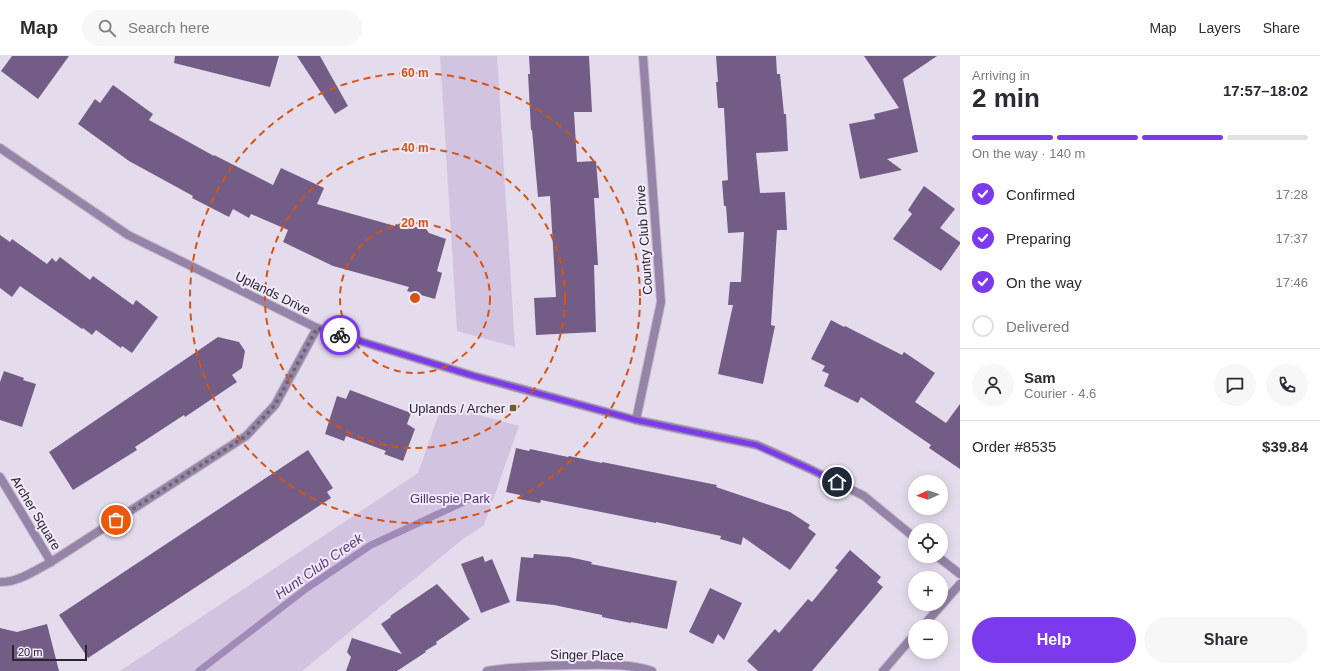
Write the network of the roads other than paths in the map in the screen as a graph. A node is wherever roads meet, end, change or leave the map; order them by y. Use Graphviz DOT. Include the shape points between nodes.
graph roads {
  1 [pos="643,56"];
  2 [pos="0,148"];
  3 [pos="317,328"];
  4 [pos="636,420"];
  5 [pos="0,477"];
  6 [pos="908,532"];
  7 [pos="51,562"];
  8 [pos="946,563"];
  9 [pos="960,574"];
  10 [pos="0,582"];
  11 [pos="960,584"];
  12 [pos="928,619"];
  13 [pos="908,642"];
  14 [pos="522,669"];
  15 [pos="487,671"];
  16 [pos="652,671"];
  17 [pos="883,671"];
  1 -- 4 [label="street, Country Club Drive" via="661,302"];
  2 -- 3 [label="street, Uplands Drive" via="128,235"];
  3 -- 4 [label="street, Uplands Drive" via="474,376"];
  3 -- 7 [label="street, Archer Square" via="275,405 246,436"];
  4 -- 6 [label="street, Uplands Drive" via="756,445 864,496"];
  5 -- 7 [label="street, Archer Square"];
  7 -- 10 [label="street, Archer Square" via="18,578"];
  8 -- 9 [label="street"];
  11 -- 12 [label="street"];
  13 -- 17 [label="street"];
  14 -- 15 [label="street, Singer Place"];
  14 -- 16 [label="street, Singer Place" via="596,665"];
}
